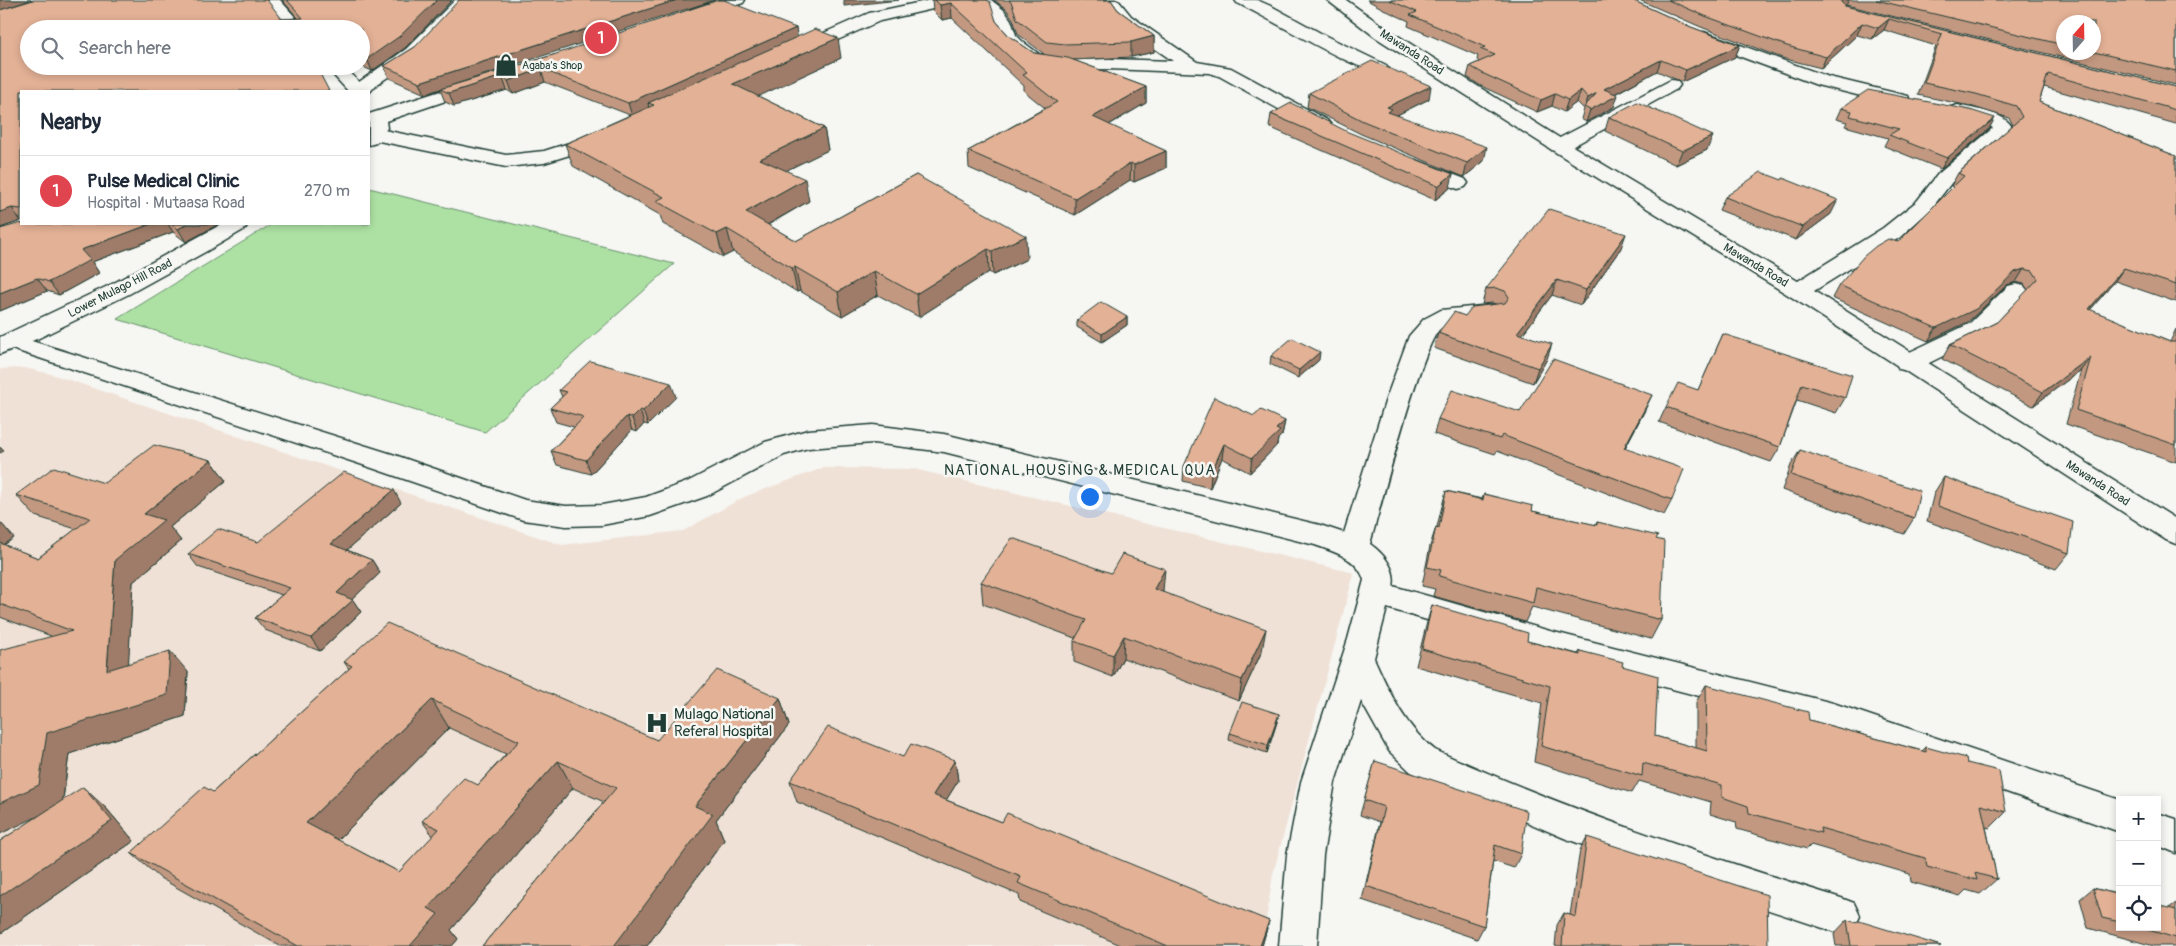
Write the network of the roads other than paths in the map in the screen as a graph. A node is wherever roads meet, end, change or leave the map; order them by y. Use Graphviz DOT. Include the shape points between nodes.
graph roads {
  1 [pos="271,0"];
  2 [pos="464,0"];
  3 [pos="736,0"];
  4 [pos="953,0"];
  5 [pos="980,0"];
  6 [pos="1110,0"];
  7 [pos="1242,0"];
  8 [pos="1335,0"];
  9 [pos="681,19"];
  10 [pos="290,20"];
  11 [pos="1686,29"];
  12 [pos="783,58"];
  13 [pos="1200,67"];
  14 [pos="1380,69"];
  15 [pos="343,75"];
  16 [pos="495,79"];
  17 [pos="1672,85"];
  18 [pos="358,90"];
  19 [pos="360,90"];
  20 [pos="1915,103"];
  21 [pos="1942,108"];
  22 [pos="371,123"];
  23 [pos="623,130"];
  24 [pos="1338,133"];
  25 [pos="1559,146"];
  26 [pos="1403,161"];
  27 [pos="1458,183"];
  28 [pos="235,225"];
  29 [pos="1798,290"];
  30 [pos="2016,291"];
  31 [pos="1491,312"];
  32 [pos="5,344"];
  33 [pos="1908,363"];
  34 [pos="2176,533"];
  35 [pos="1354,548"];
  36 [pos="1377,593"];
  37 [pos="1358,658"];
  38 [pos="2116,815"];
  39 [pos="2161,830"];
  40 [pos="2176,836"];
  41 [pos="1841,916"];
  42 [pos="1298,946"];
  1 -- 10 [label="street"];
  2 -- 19 [label="street" via="412,53"];
  3 -- 9 [label="street"];
  4 -- 12 [label="street" via="875,17"];
  5 -- 13 [label="street" via="998,13 1008,36 1017,46 1052,66"];
  6 -- 13 [label="street" via="1124,20"];
  7 -- 14 [label="street" via="1268,10"];
  8 -- 25 [label="street, Mawanda Road" via="1381,33"];
  11 -- 20 [label="street" via="1823,81"];
  13 -- 24 [label="street" via="1225,72"];
  15 -- 18 [label="street"];
  16 -- 22 [label="street" via="401,108"];
  17 -- 25 [label="street"];
  21 -- 29 [label="street" via="1991,119 2001,124 2003,129 1945,178 1924,204 1891,232"];
  22 -- 23 [label="street" via="506,161 552,158"];
  25 -- 29 [label="street, Mawanda Road"];
  26 -- 27 [label="street"];
  28 -- 32 [label="street, Lower Mulago Hill Road" via="180,258"];
  29 -- 33 [label="street, Mawanda Road"];
  30 -- 33 [label="street" via="1978,330"];
  31 -- 35 [label="street" via="1450,315 1432,324 1421,336"];
  32 -- 35 [label="street" via="382,461 523,510 566,516 650,506 697,489 775,448 808,439 873,434 944,443 1310,534"];
  33 -- 34 [label="street, Mawanda Road"];
  35 -- 36 [label="street" via="1374,566 1379,580"];
  36 -- 37 [label="street"];
  36 -- 38 [label="street" via="1550,644 1833,717"];
  37 -- 41 [label="street" via="1379,706 1413,754 1423,761 1545,815 1679,864"];
  37 -- 42 [label="street" via="1318,782 1309,821"];
  39 -- 40 [label="street"];
}
